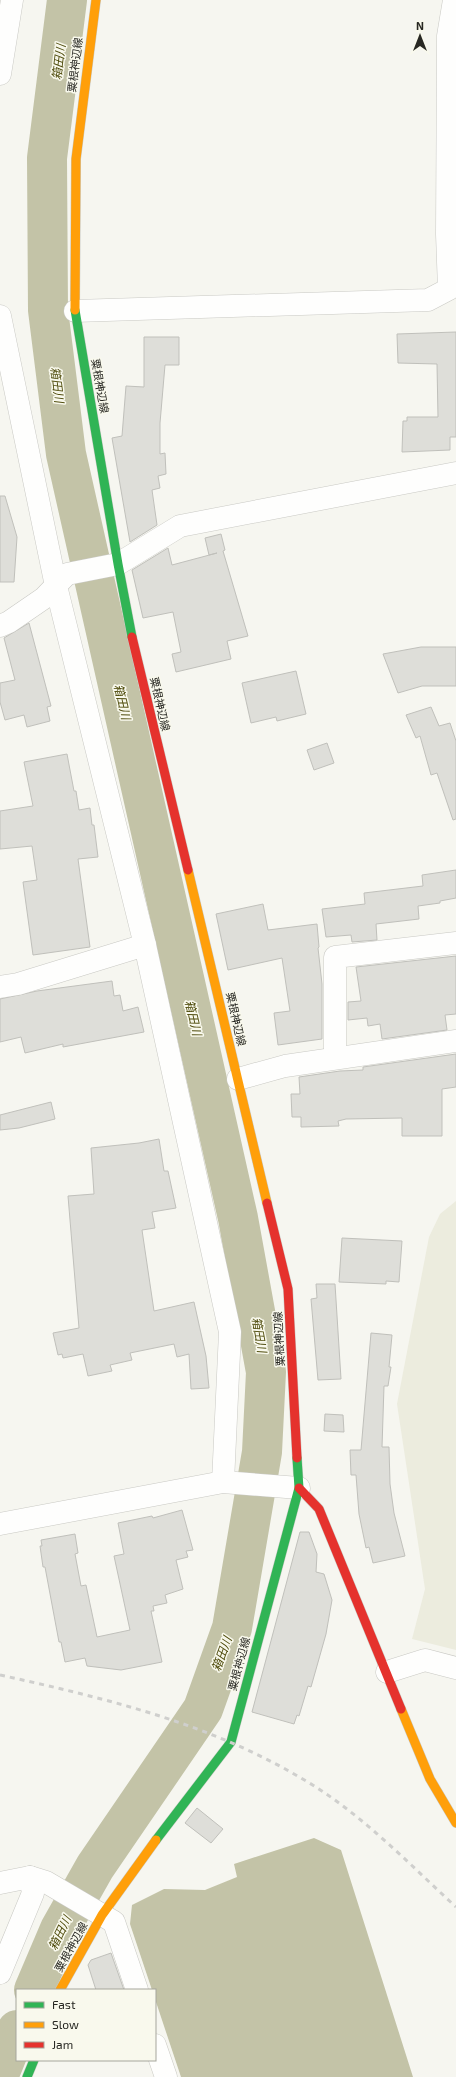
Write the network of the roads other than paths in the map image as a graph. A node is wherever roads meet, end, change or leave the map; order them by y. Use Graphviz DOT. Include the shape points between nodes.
graph roads {
  1 [pos="12,0"];
  2 [pos="96,0"];
  3 [pos="454,0"];
  4 [pos="0,74"];
  5 [pos="452,234"];
  6 [pos="75,311"];
  7 [pos="0,316"];
  8 [pos="456,473"];
  9 [pos="115,564"];
  10 [pos="62,580"];
  11 [pos="0,626"];
  12 [pos="456,942"];
  13 [pos="145,945"];
  14 [pos="0,987"];
  15 [pos="456,1041"];
  16 [pos="335,1058"];
  17 [pos="238,1079"];
  18 [pos="228,1482"];
  19 [pos="294,1487"];
  20 [pos="0,1524"];
  21 [pos="456,1668"];
  22 [pos="387,1672"];
  23 [pos="456,1822"];
  24 [pos="38,1880"];
  25 [pos="0,1883"];
  26 [pos="100,1913"];
  27 [pos="0,1973"];
  28 [pos="61,1989"];
  29 [pos="136,1989"];
  30 [pos="156,2048"];
  31 [pos="34,2061"];
  32 [pos="27,2077"];
  33 [pos="166,2077"];
  1 -- 4 [label="street"];
  2 -- 6 [label="main road, 粟根神辺線" via="76,159"];
  3 -- 5 [label="street" via="448,36"];
  5 -- 6 [label="street" via="449,289 428,300"];
  6 -- 9 [label="main road, 粟根神辺線"];
  7 -- 10 [label="street"];
  8 -- 9 [label="street" via="180,526"];
  9 -- 10 [label="street"];
  9 -- 17 [label="main road, 粟根神辺線"];
  10 -- 11 [label="street" via="44,598"];
  10 -- 13 [label="street"];
  12 -- 16 [label="street" via="335,957"];
  13 -- 14 [label="street" via="18,984"];
  13 -- 18 [label="street" via="230,1332"];
  15 -- 16 [label="street"];
  16 -- 17 [label="street" via="284,1066"];
  17 -- 19 [label="main road, 粟根神辺線" via="288,1289"];
  18 -- 19 [label="street"];
  18 -- 20 [label="street"];
  19 -- 22 [label="main road" via="319,1509"];
  19 -- 26 [label="main road, 粟根神辺線" via="231,1742"];
  21 -- 22 [label="street" via="426,1660"];
  22 -- 23 [label="main road" via="430,1778"];
  24 -- 25 [label="street"];
  24 -- 26 [label="street"];
  24 -- 27 [label="street"];
  26 -- 28 [label="main road, 粟根神辺線"];
  26 -- 29 [label="street" via="114,1922"];
  30 -- 33 [label="street"];
  31 -- 32 [label="main road"];
}
